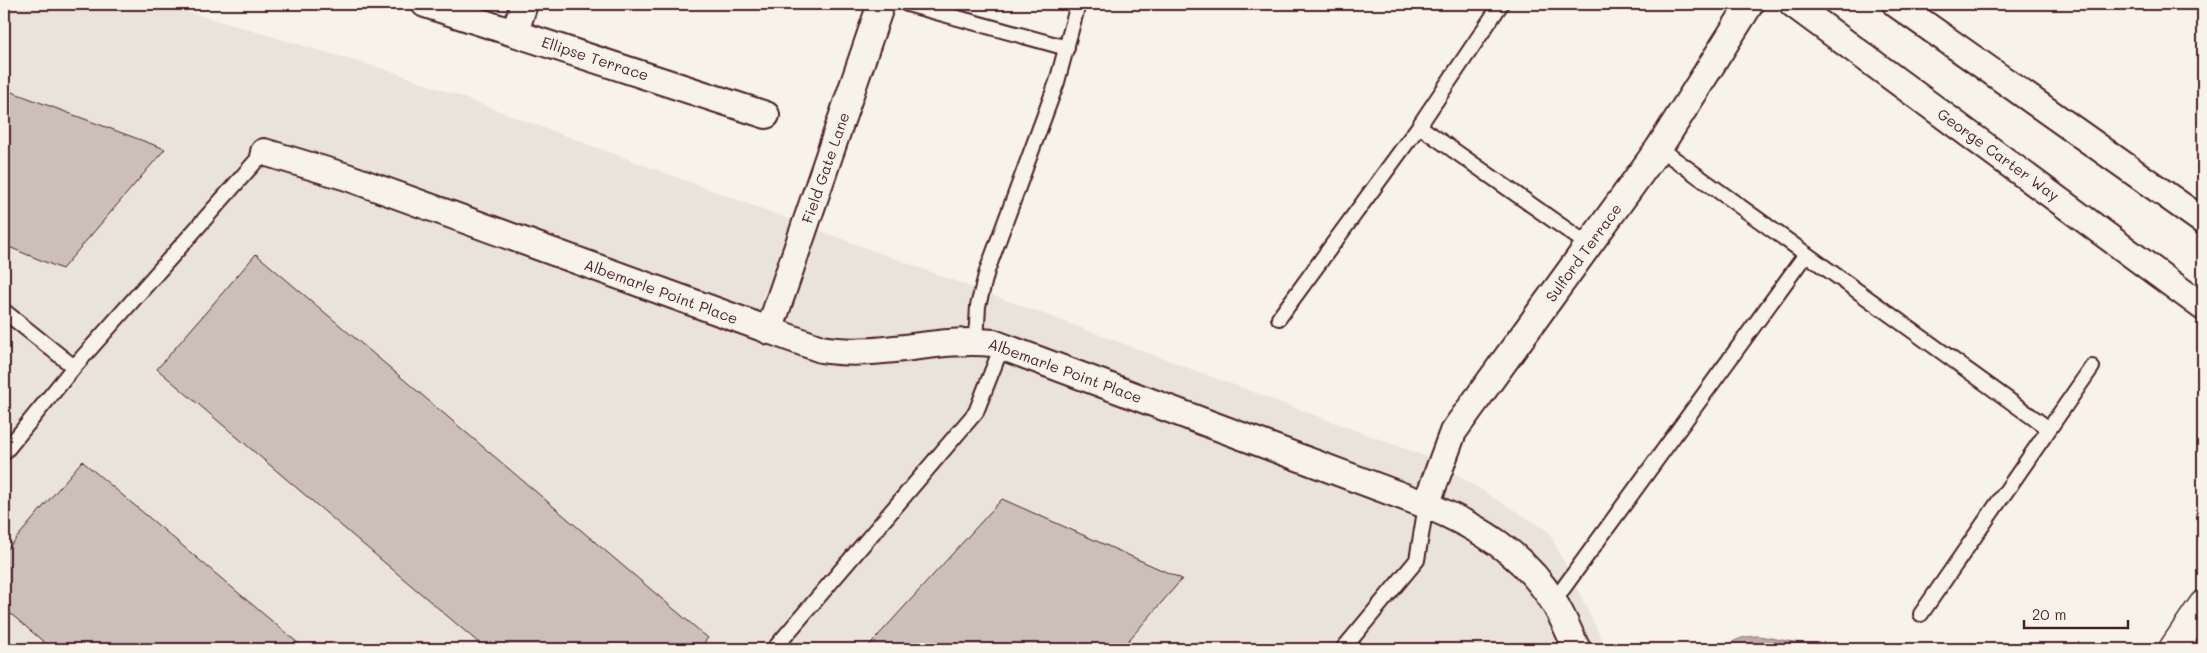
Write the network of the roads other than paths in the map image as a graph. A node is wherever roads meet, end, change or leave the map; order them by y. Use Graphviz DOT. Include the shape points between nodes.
graph roads {
  1 [pos="425,4"];
  2 [pos="524,4"];
  3 [pos="880,4"];
  4 [pos="907,4"];
  5 [pos="1078,4"];
  6 [pos="1501,4"];
  7 [pos="1750,4"];
  8 [pos="1793,4"];
  9 [pos="1896,4"];
  10 [pos="516,32"];
  11 [pos="1067,48"];
  12 [pos="766,115"];
  13 [pos="1419,126"];
  14 [pos="1659,148"];
  15 [pos="264,152"];
  16 [pos="2203,221"];
  17 [pos="1590,246"];
  18 [pos="1806,254"];
  19 [pos="2203,307"];
  20 [pos="4,311"];
  21 [pos="1279,318"];
  22 [pos="769,331"];
  23 [pos="976,342"];
  24 [pos="1002,346"];
  25 [pos="74,367"];
  26 [pos="2092,367"];
  27 [pos="2049,429"];
  28 [pos="4,453"];
  29 [pos="1426,505"];
  30 [pos="1554,601"];
  31 [pos="2203,605"];
  32 [pos="1921,614"];
  33 [pos="774,649"];
  34 [pos="1343,649"];
  35 [pos="1577,649"];
  36 [pos="2173,649"];
  1 -- 10 [label="street, Ellipse Terrace"];
  2 -- 10 [label="street"];
  3 -- 22 [label="street, Field Gate Lane"];
  4 -- 11 [label="lane"];
  5 -- 11 [label="lane"];
  6 -- 13 [label="lane"];
  7 -- 14 [label="street, Sulford Terrace"];
  8 -- 19 [label="street, George Carter Way"];
  9 -- 16 [label="street"];
  10 -- 12 [label="street, Ellipse Terrace"];
  11 -- 23 [label="lane" via="987,271 978,306"];
  13 -- 17 [label="lane"];
  13 -- 21 [label="lane"];
  14 -- 17 [label="street, Sulford Terrace"];
  14 -- 18 [label="lane"];
  15 -- 22 [label="street, Albemarle Point Place" via="348,177"];
  15 -- 25 [label="lane"];
  17 -- 29 [label="street, Sulford Terrace" via="1453,432"];
  18 -- 27 [label="lane"];
  18 -- 30 [label="lane"];
  20 -- 25 [label="lane"];
  22 -- 23 [label="street, Albemarle Point Place" via="821,349 850,353"];
  23 -- 24 [label="street, Albemarle Point Place"];
  24 -- 29 [label="street, Albemarle Point Place"];
  24 -- 33 [label="lane" via="976,412"];
  25 -- 28 [label="lane"];
  26 -- 27 [label="lane"];
  27 -- 32 [label="lane"];
  29 -- 30 [label="street, Albemarle Point Place" via="1472,526 1504,547 1524,563"];
  29 -- 34 [label="lane" via="1417,560"];
  30 -- 35 [label="street, Albemarle Point Place"];
  31 -- 36 [label="street"];
}
